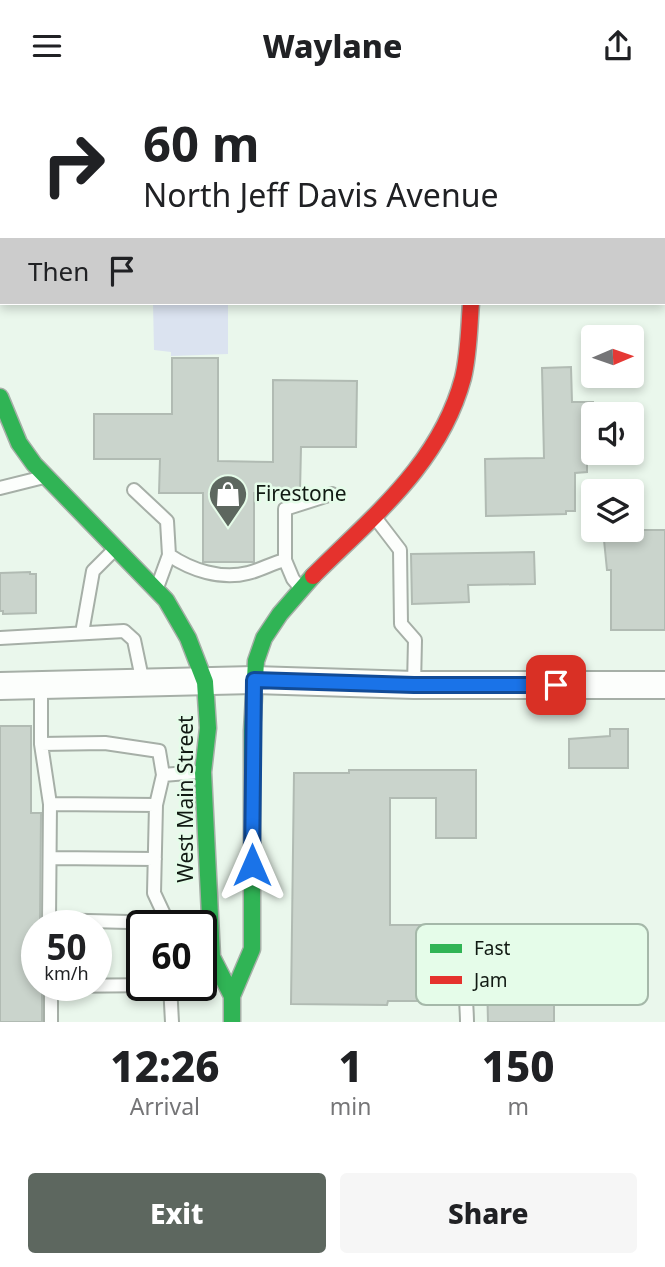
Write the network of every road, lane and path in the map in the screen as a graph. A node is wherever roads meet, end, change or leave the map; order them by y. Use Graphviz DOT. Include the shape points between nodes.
graph roads {
  1 [pos="471,305"];
  2 [pos="0,397"];
  3 [pos="46,476"];
  4 [pos="0,488"];
  5 [pos="134,490"];
  6 [pos="332,494"];
  7 [pos="374,516"];
  8 [pos="117,547"];
  9 [pos="169,555"];
  10 [pos="285,559"];
  11 [pos="300,588"];
  12 [pos="157,589"];
  13 [pos="82,633"];
  14 [pos="0,638"];
  15 [pos="254,680"];
  16 [pos="205,681"];
  17 [pos="143,683"];
  18 [pos="41,684"];
  19 [pos="414,685"];
  20 [pos="665,685"];
  21 [pos="0,686"];
  22 [pos="41,744"];
  23 [pos="203,772"];
  24 [pos="163,775"];
  25 [pos="50,804"];
  26 [pos="156,804"];
  27 [pos="50,858"];
  28 [pos="155,859"];
  29 [pos="50,910"];
  30 [pos="161,910"];
  31 [pos="201,910"];
  32 [pos="217,967"];
  33 [pos="232,996"];
  34 [pos="51,1001"];
  35 [pos="171,1001"];
  36 [pos="51,1022"];
  37 [pos="172,1022"];
  38 [pos="232,1022"];
  1 -- 7 [label="main road, West Main Street" via="468,350 454,405 411,479"];
  2 -- 3 [label="main road, West Main Street" via="19,443"];
  3 -- 4 [label="lane"];
  3 -- 8 [label="main road, West Main Street"];
  5 -- 9 [label="lane" via="167,521"];
  6 -- 10 [label="lane" via="285,509"];
  7 -- 11 [label="main road, West Main Street"];
  7 -- 19 [label="lane" via="400,550 401,624 415,640"];
  8 -- 12 [label="main road, West Main Street"];
  8 -- 13 [label="lane" via="93,571"];
  9 -- 10 [label="lane" via="194,568 231,575"];
  9 -- 12 [label="lane"];
  10 -- 11 [label="lane"];
  11 -- 15 [label="main road, West Main Street" via="264,638"];
  12 -- 16 [label="main road, West Main Street" via="178,618"];
  13 -- 14 [label="lane"];
  13 -- 17 [label="lane" via="124,631 134,640"];
  15 -- 16 [label="street"];
  15 -- 19 [label="street"];
  15 -- 33 [label="main road, West Main Street" via="252,949"];
  16 -- 17 [label="street"];
  16 -- 23 [label="main road, West Main Street" via="208,728"];
  17 -- 18 [label="street"];
  18 -- 21 [label="street"];
  18 -- 22 [label="lane"];
  19 -- 20 [label="street"];
  22 -- 24 [label="lane" via="105,743 159,751"];
  22 -- 25 [label="lane"];
  23 -- 24 [label="lane"];
  23 -- 31 [label="main road, West Main Street"];
  24 -- 26 [label="lane"];
  25 -- 26 [label="lane"];
  25 -- 27 [label="lane"];
  26 -- 28 [label="lane"];
  27 -- 28 [label="lane"];
  27 -- 29 [label="lane"];
  28 -- 30 [label="lane" via="154,893"];
  32 -- 33 [label="main road, West Main Street"];
  33 -- 38 [label="main road, West Main Street"];
  34 -- 36 [label="lane"];
  35 -- 37 [label="lane"];
}
